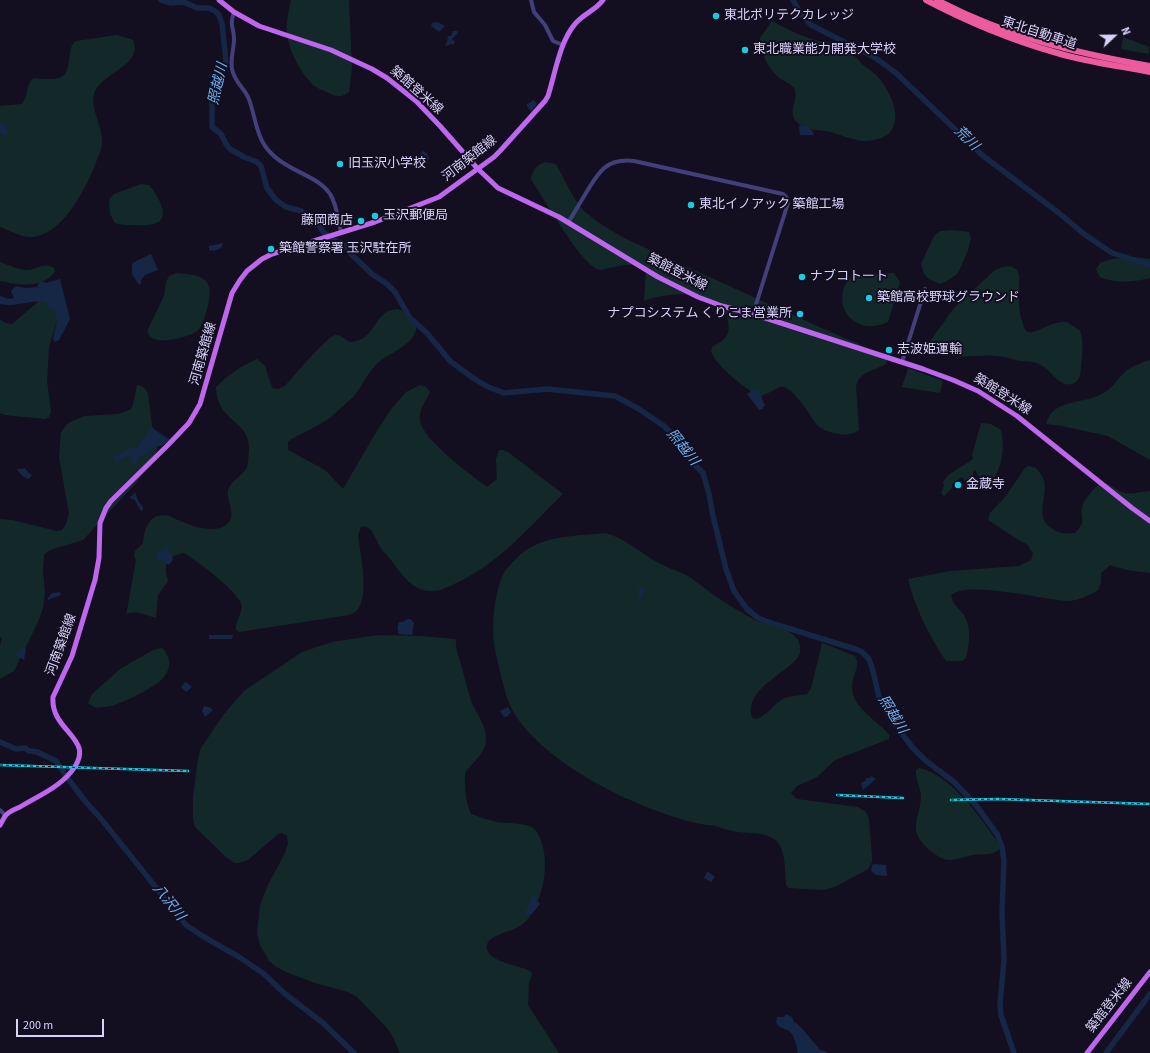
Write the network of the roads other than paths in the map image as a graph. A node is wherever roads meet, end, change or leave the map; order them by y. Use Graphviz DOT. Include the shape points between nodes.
graph roads {
  1 [pos="219,0"];
  2 [pos="531,0"];
  3 [pos="604,0"];
  4 [pos="926,0"];
  5 [pos="937,0"];
  6 [pos="234,12"];
  7 [pos="563,45"];
  8 [pos="1150,66"];
  9 [pos="1150,72"];
  10 [pos="476,168"];
  11 [pos="568,223"];
  12 [pos="339,233"];
  13 [pos="925,289"];
  14 [pos="753,314"];
  15 [pos="902,362"];
  16 [pos="1150,521"];
  17 [pos="0,810"];
  18 [pos="5,815"];
  19 [pos="0,825"];
  20 [pos="1150,972"];
  21 [pos="1087,1053"];
  1 -- 6 [label="main road, 築館登米線"];
  2 -- 7 [label="street" via="534,12 545,25 553,41"];
  3 -- 7 [label="main road, 河南築館線" via="574,25"];
  4 -- 9 [label="highway, 東北自動車道" via="972,23 1029,44 1086,60"];
  5 -- 8 [label="highway, 東北自動車道" via="974,18 1031,40 1087,55"];
  6 -- 10 [label="main road, 築館登米線" via="260,26 345,56 387,78 416,101"];
  6 -- 12 [label="street" via="231,26 234,40 232,68 236,81 248,98 258,133 276,157 310,177 328,192 333,200"];
  7 -- 10 [label="main road, 河南築館線" via="545,101 500,151"];
  10 -- 11 [label="main road, 築館登米線" via="498,188"];
  10 -- 12 [label="main road, 河南築館線" via="429,202"];
  11 -- 14 [label="main road, 築館登米線" via="681,290 722,306"];
  11 -- 14 [label="street" via="597,174 617,161 634,161 783,194 788,203"];
  12 -- 18 [label="main road, 河南築館線" via="272,254 243,275 232,293 195,414 106,508 100,523 99,558 95,580 72,656 53,697 56,715 78,744 80,756 66,777"];
  13 -- 15 [label="street"];
  14 -- 15 [label="main road, 築館登米線"];
  15 -- 16 [label="main road, 築館登米線" via="953,380 998,403"];
  17 -- 18 [label="street"];
  18 -- 19 [label="main road"];
  20 -- 21 [label="main road, 築館登米線"];
}
